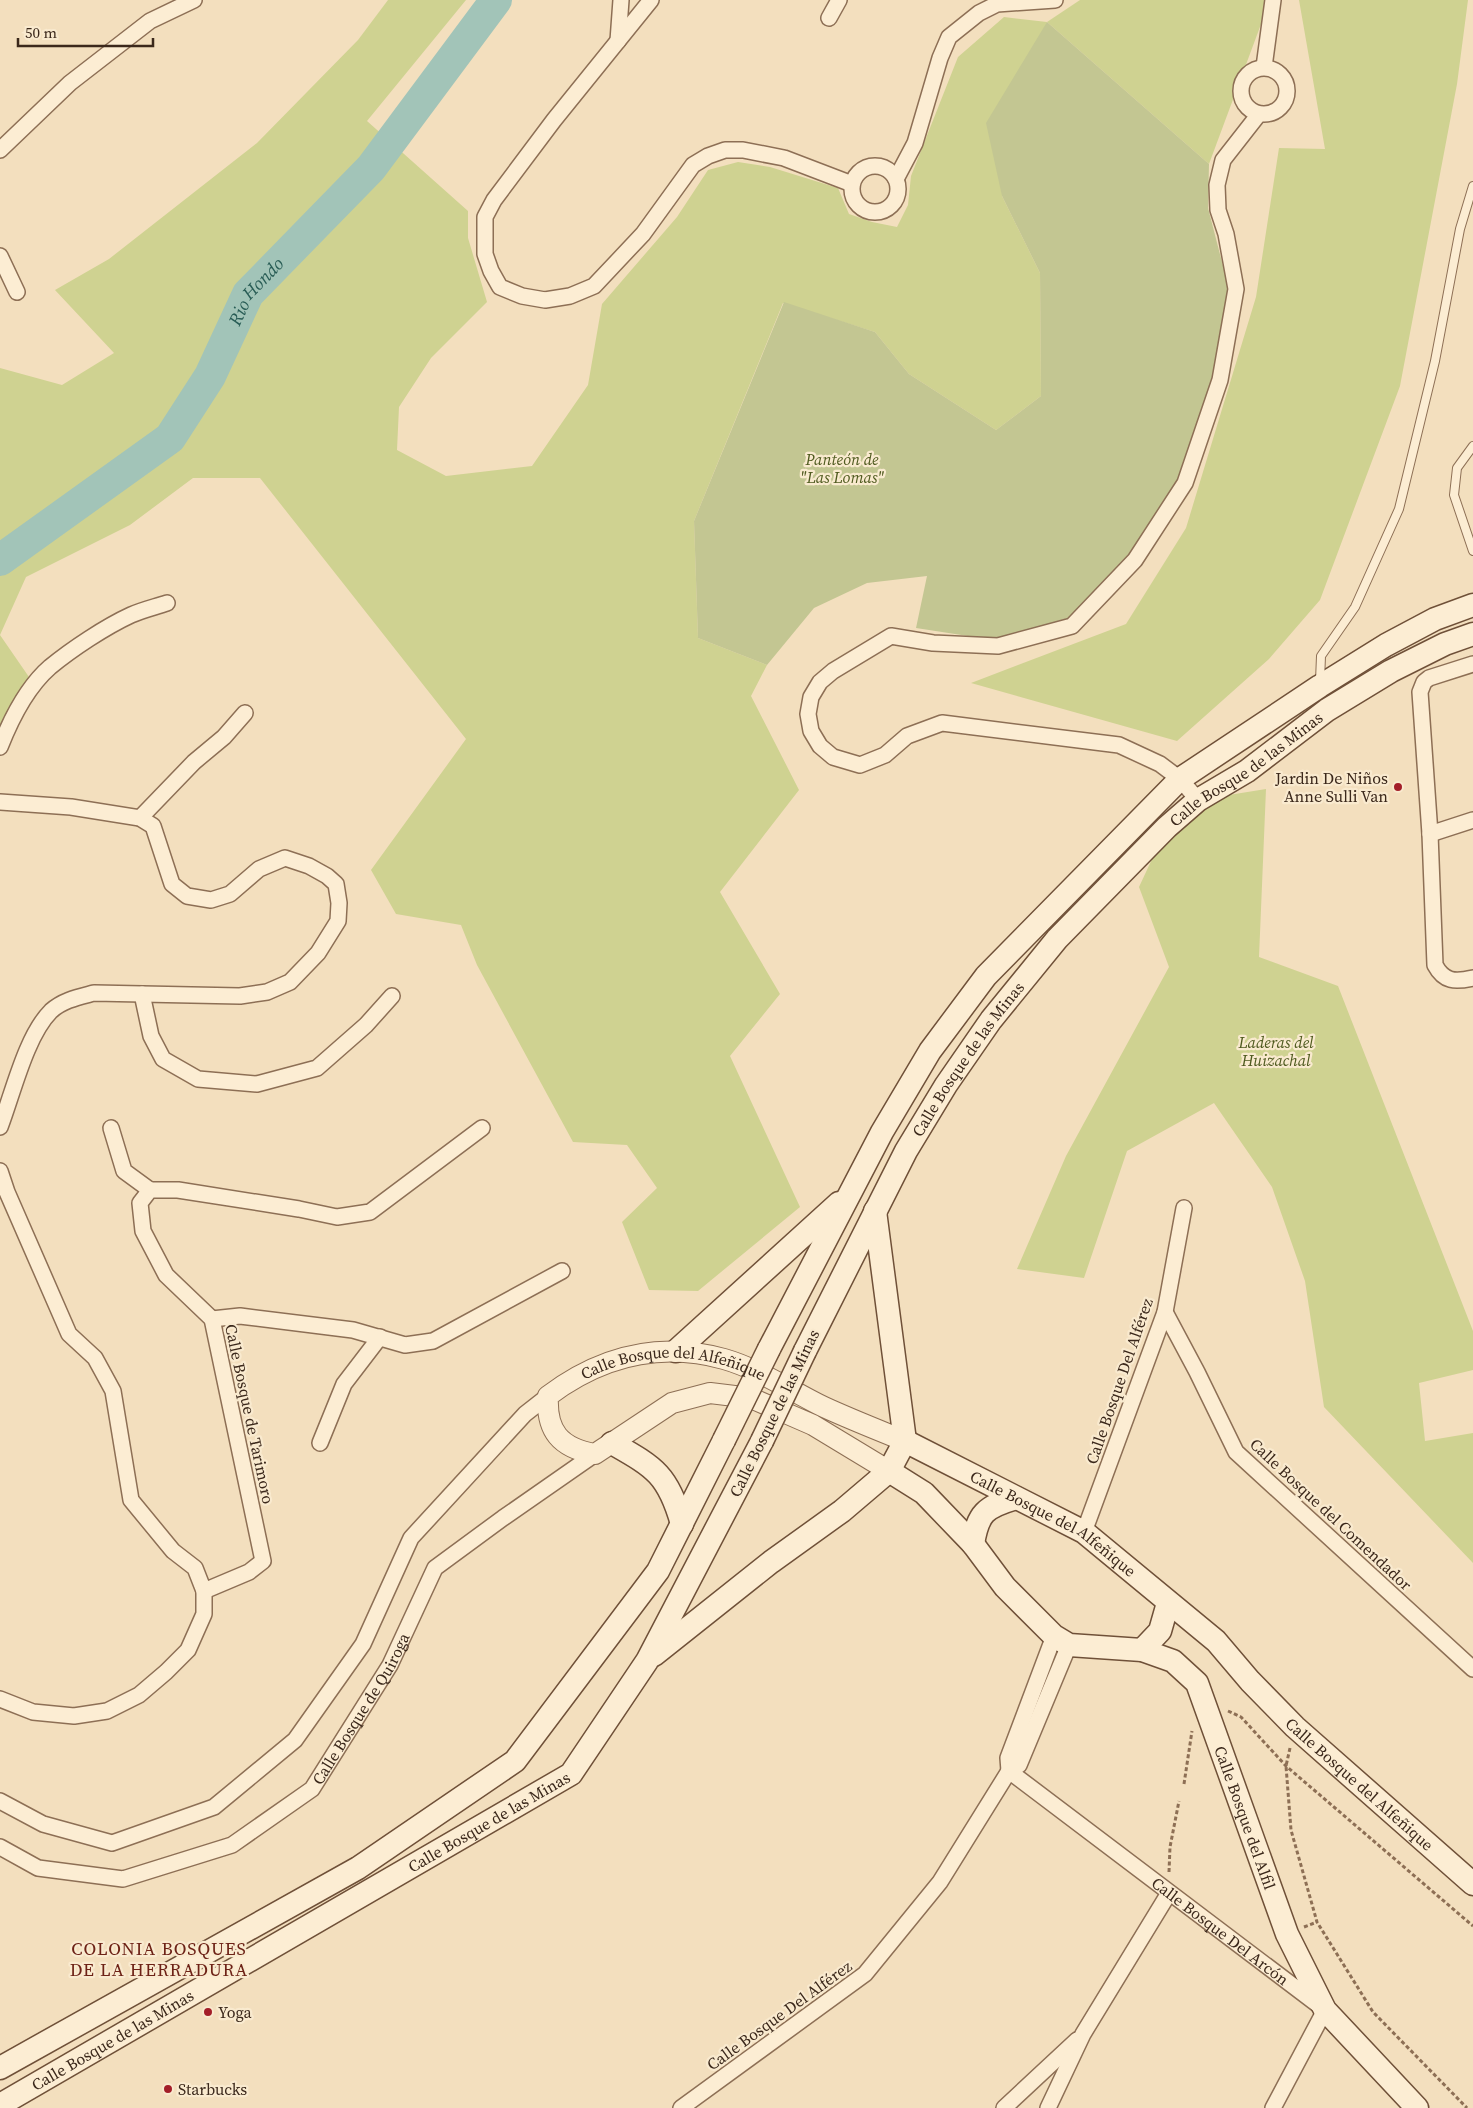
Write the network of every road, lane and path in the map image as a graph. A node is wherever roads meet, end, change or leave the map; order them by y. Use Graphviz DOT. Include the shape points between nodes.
graph roads {
  1 [pos="194,0"];
  2 [pos="621,0"];
  3 [pos="651,0"];
  4 [pos="839,0"];
  5 [pos="1055,0"];
  6 [pos="1273,0"];
  7 [pos="829,18"];
  8 [pos="618,41"];
  9 [pos="1264,67"];
  10 [pos="1259,114"];
  11 [pos="0,150"];
  12 [pos="896,179"];
  13 [pos="852,184"];
  14 [pos="1473,186"];
  15 [pos="0,256"];
  16 [pos="17,292"];
  17 [pos="1473,446"];
  18 [pos="1473,551"];
  19 [pos="166,603"];
  20 [pos="1473,605"];
  21 [pos="1473,634"];
  22 [pos="1473,664"];
  23 [pos="1320,686"];
  24 [pos="245,714"];
  25 [pos="0,747"];
  26 [pos="1180,779"];
  27 [pos="1198,800"];
  28 [pos="0,802"];
  29 [pos="140,818"];
  30 [pos="1473,820"];
  31 [pos="1430,834"];
  32 [pos="1473,978"];
  33 [pos="142,994"];
  34 [pos="392,996"];
  35 [pos="0,1127"];
  36 [pos="111,1128"];
  37 [pos="482,1128"];
  38 [pos="0,1171"];
  39 [pos="150,1190"];
  40 [pos="851,1192"];
  41 [pos="1184,1208"];
  42 [pos="875,1211"];
  43 [pos="562,1271"];
  44 [pos="1165,1312"];
  45 [pos="212,1319"];
  46 [pos="380,1337"];
  47 [pos="676,1352"];
  48 [pos="548,1396"];
  49 [pos="905,1441"];
  50 [pos="320,1443"];
  51 [pos="603,1448"];
  52 [pos="889,1471"];
  53 [pos="1016,1498"];
  54 [pos="682,1524"];
  55 [pos="1084,1532"];
  56 [pos="972,1544"];
  57 [pos="204,1591"];
  58 [pos="1168,1603"];
  59 [pos="1062,1641"];
  60 [pos="1142,1650"];
  61 [pos="647,1661"];
  62 [pos="1473,1669"];
  63 [pos="0,1699"];
  64 [pos="1009,1770"];
  65 [pos="0,1801"];
  66 [pos="1179,1801"];
  67 [pos="4,1854"];
  68 [pos="1473,1884"];
  69 [pos="1169,1893"];
  70 [pos="1473,1926"];
  71 [pos="178,1969"];
  72 [pos="193,1993"];
  73 [pos="1325,2010"];
  74 [pos="1083,2034"];
  75 [pos="0,2068"];
  76 [pos="0,2105"];
  77 [pos="681,2108"];
  78 [pos="1004,2108"];
  79 [pos="1048,2108"];
  80 [pos="1273,2108"];
  81 [pos="1418,2108"];
  82 [pos="1467,2108"];
  1 -- 11 [label="street" via="150,21 70,84"];
  2 -- 8 [label="street"];
  3 -- 8 [label="street"];
  4 -- 7 [label="street"];
  5 -- 12 [label="street" via="997,4 979,12 949,37 915,142"];
  6 -- 9 [label="street"];
  8 -- 13 [label="street" via="548,127 485,217 485,254 500,287 544,300 570,296 594,286 643,234 693,165 725,150 784,158"];
  9 -- 10 [label="street" via="1249,72 1240,92 1246,106"];
  9 -- 10 [label="street" via="1280,73 1288,89 1286,98 1276,111"];
  10 -- 26 [label="street" via="1223,160 1217,185 1218,210 1236,289 1220,380 1185,483 1135,560 1072,626 998,646 933,643 891,636 820,682 811,697 808,714 811,731 820,746 833,758 860,765 885,755 907,736 942,723 1119,745 1160,764"];
  12 -- 13 [label="street" via="882,167 869,166 858,173"];
  12 -- 13 [label="street" via="897,198 892,207 883,212 863,210 852,194"];
  14 -- 23 [label="lane" via="1460,229 1435,361 1399,509 1355,607 1321,656"];
  15 -- 16 [label="street"];
  17 -- 18 [label="lane" via="1457,468 1454,495"];
  19 -- 25 [label="street" via="130,616 90,639 50,668 27,694"];
  20 -- 23 [label="main road, Calle Bosque de las Minas" via="1435,619"];
  21 -- 27 [label="main road, Calle Bosque de las Minas" via="1391,671 1327,710 1247,771"];
  22 -- 31 [label="street" via="1429,678 1420,692"];
  23 -- 26 [label="main road, Calle Bosque de las Minas"];
  24 -- 29 [label="street"];
  26 -- 27 [label="street"];
  26 -- 40 [label="main road, Calle Bosque de las Minas" via="986,976 930,1051"];
  27 -- 42 [label="main road, Calle Bosque de las Minas" via="1167,827 1058,939 991,1020 911,1142"];
  28 -- 29 [label="street" via="71,807"];
  29 -- 33 [label="street" via="153,826 172,884 187,896 212,900 230,894 259,869 285,858 327,876 336,884 339,903 338,921 318,953 290,982 268,992 240,996"];
  30 -- 31 [label="street"];
  31 -- 32 [label="street" via="1435,965 1441,975 1454,981"];
  33 -- 34 [label="street" via="151,1036 163,1059 198,1080 257,1084 317,1068 366,1025"];
  33 -- 35 [label="street" via="94,993 72,999 53,1010 37,1028"];
  36 -- 39 [label="street" via="124,1172"];
  37 -- 39 [label="street" via="370,1212 337,1217 178,1190"];
  38 -- 57 [label="street" via="6,1192 69,1334 95,1358 113,1391 131,1500 172,1551 195,1568"];
  39 -- 45 [label="street, Calle Bosque de Tarimoro" via="140,1203 143,1231 166,1275"];
  40 -- 47 [label="main road"];
  40 -- 54 [label="main road, Calle Bosque de las Minas, bridge"];
  41 -- 44 [label="street, Calle Bosque Del Alférez"];
  42 -- 49 [label="main road"];
  42 -- 61 [label="main road, Calle Bosque de las Minas, bridge" via="762,1441"];
  43 -- 46 [label="street" via="432,1341 405,1345"];
  44 -- 55 [label="street, Calle Bosque Del Alférez"];
  44 -- 62 [label="street, Calle Bosque del Comendador" via="1236,1452"];
  45 -- 46 [label="street" via="240,1316 353,1330"];
  45 -- 57 [label="street, Calle Bosque de Tarimoro" via="263,1561 249,1572"];
  46 -- 50 [label="street" via="344,1384"];
  47 -- 48 [label="street, Calle Bosque del Alfeñique" via="610,1361 586,1371"];
  47 -- 49 [label="street, Calle Bosque del Alfeñique" via="709,1356 749,1368 826,1408"];
  48 -- 51 [label="street" via="547,1413 552,1429 563,1442 578,1451"];
  48 -- 65 [label="street, Calle Bosque de Quiroga" via="525,1414 411,1538 363,1644 295,1740 214,1807 112,1843 43,1824"];
  49 -- 52 [label="main road"];
  49 -- 53 [label="main road, Calle Bosque del Alfeñique"];
  51 -- 52 [label="street, Calle Bosque del Alfeñique" via="672,1403 710,1392 751,1398 812,1425"];
  51 -- 54 [label="main road" via="650,1465 676,1502"];
  51 -- 67 [label="street, Calle Bosque de Quiroga" via="435,1568 390,1665 312,1789 232,1845 122,1879 38,1868"];
  52 -- 56 [label="main road, Calle Bosque del Alfeñique" via="924,1493"];
  52 -- 61 [label="main road"];
  53 -- 55 [label="main road, Calle Bosque del Alfeñique"];
  53 -- 56 [label="main road" via="986,1510 976,1525"];
  54 -- 71 [label="main road, Calle Bosque de las Minas" via="658,1571 515,1761 358,1868"];
  55 -- 58 [label="main road, Calle Bosque del Alfeñique"];
  56 -- 59 [label="main road, Calle Bosque del Alfeñique" via="1005,1587"];
  57 -- 63 [label="street" via="204,1614 188,1650 139,1695 107,1711 74,1716 33,1712"];
  58 -- 60 [label="main road" via="1160,1631"];
  58 -- 68 [label="main road, Calle Bosque del Alfeñique" via="1216,1641 1295,1727"];
  59 -- 60 [label="main road"];
  59 -- 64 [label="street, Calle Bosque Del Alférez" via="1008,1758"];
  60 -- 73 [label="main road, Calle Bosque del Alfil" via="1173,1661 1197,1683 1287,1934"];
  61 -- 72 [label="main road, Calle Bosque de las Minas" via="571,1774"];
  64 -- 69 [label="street, Calle Bosque Del Arcón"];
  64 -- 77 [label="street, Calle Bosque Del Alférez" via="940,1882 864,1974"];
  66 -- 69 [label="path" via="1170,1847"];
  69 -- 73 [label="street, Calle Bosque Del Arcón"];
  69 -- 74 [label="street"];
  70 -- 82 [label="path" via="1286,1766 1290,1830 1317,1922 1373,2012"];
  71 -- 72 [label="main road"];
  71 -- 75 [label="main road, Calle Bosque de las Minas"];
  72 -- 76 [label="main road, Calle Bosque de las Minas"];
  73 -- 80 [label="street"];
  73 -- 81 [label="main road, Calle Bosque Del Arcón"];
  74 -- 78 [label="street"];
  74 -- 79 [label="street"];
}
